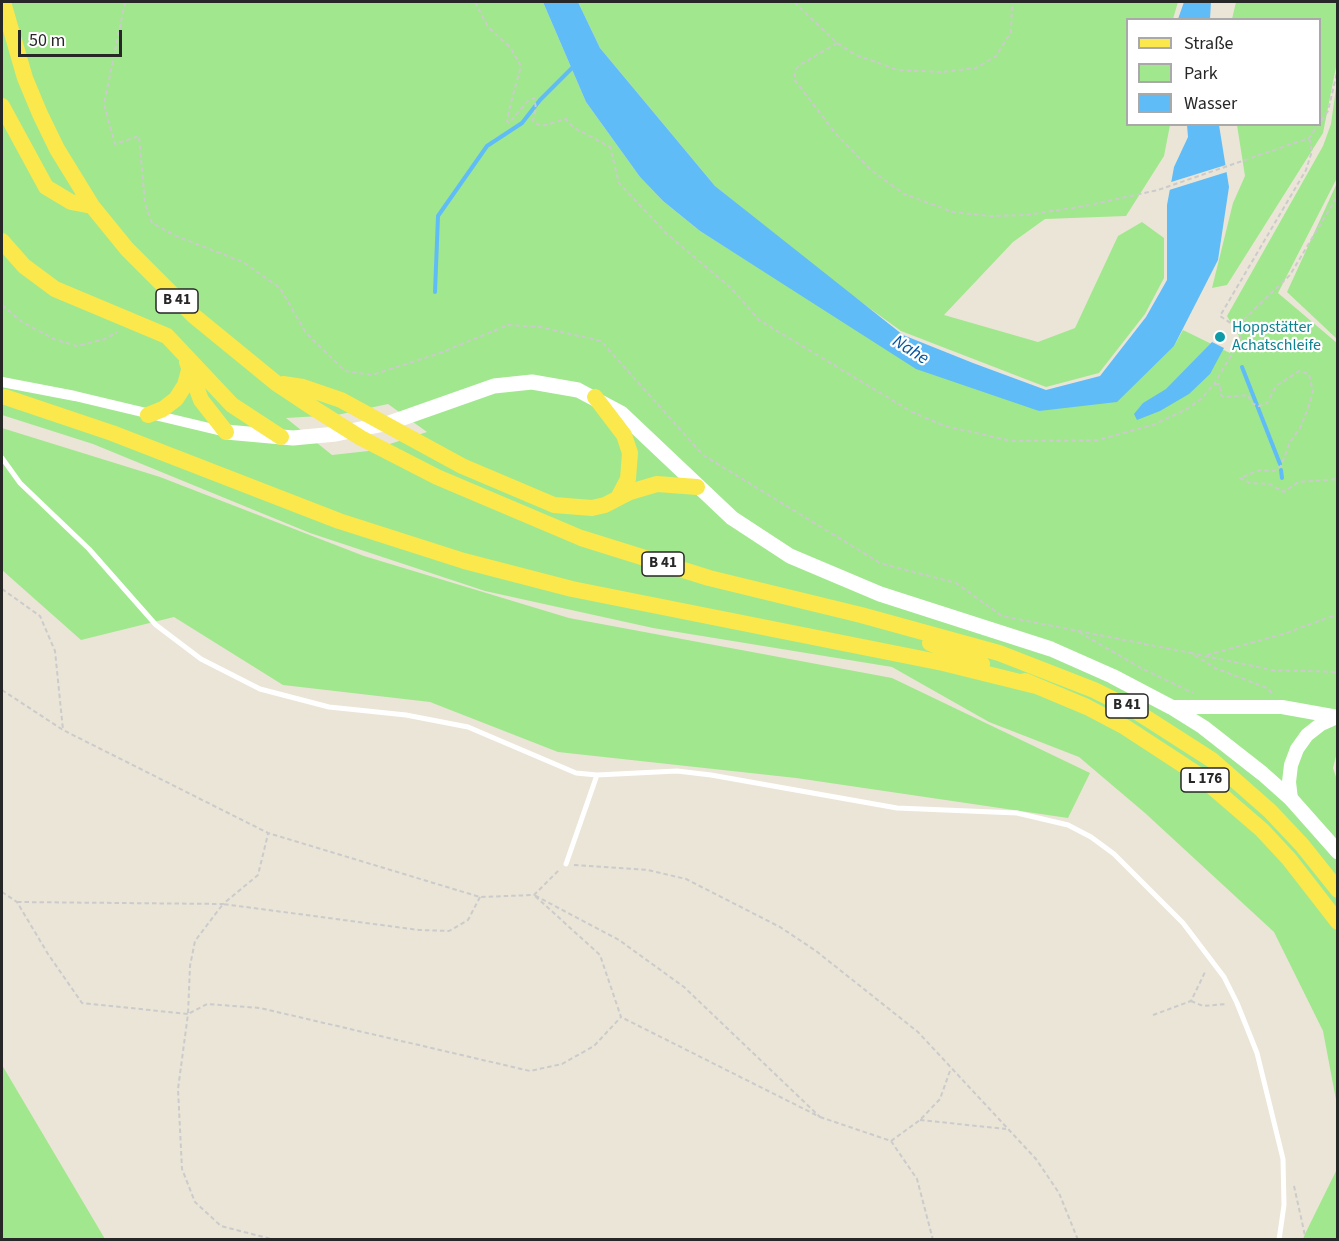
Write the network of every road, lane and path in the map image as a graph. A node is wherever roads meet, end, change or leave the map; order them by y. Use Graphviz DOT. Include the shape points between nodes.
graph roads {
  1 [pos="3,2"];
  2 [pos="125,2"];
  3 [pos="475,2"];
  4 [pos="794,2"];
  5 [pos="1012,2"];
  6 [pos="837,43"];
  7 [pos="1338,68"];
  8 [pos="2,106"];
  9 [pos="1321,125"];
  10 [pos="1320,126"];
  11 [pos="1309,138"];
  12 [pos="141,158"];
  13 [pos="1338,195"];
  14 [pos="92,206"];
  15 [pos="2,241"];
  16 [pos="2,305"];
  17 [pos="130,320"];
  18 [pos="1237,326"];
  19 [pos="184,353"];
  20 [pos="189,370"];
  21 [pos="276,383"];
  22 [pos="1214,384"];
  23 [pos="2,395"];
  24 [pos="595,397"];
  25 [pos="148,415"];
  26 [pos="226,432"];
  27 [pos="281,437"];
  28 [pos="2,458"];
  29 [pos="1338,478"];
  30 [pos="697,487"];
  31 [pos="618,498"];
  32 [pos="2,590"];
  33 [pos="1338,614"];
  34 [pos="861,615"];
  35 [pos="1077,631"];
  36 [pos="1204,656"];
  37 [pos="1338,672"];
  38 [pos="1036,686"];
  39 [pos="2,690"];
  40 [pos="1195,694"];
  41 [pos="1171,707"];
  42 [pos="1282,708"];
  43 [pos="1337,717"];
  44 [pos="63,730"];
  45 [pos="597,775"];
  46 [pos="1291,799"];
  47 [pos="268,833"];
  48 [pos="1338,852"];
  49 [pos="566,864"];
  50 [pos="1338,890"];
  51 [pos="2,892"];
  52 [pos="534,895"];
  53 [pos="480,897"];
  54 [pos="17,902"];
  55 [pos="223,904"];
  56 [pos="1338,922"];
  57 [pos="1210,960"];
  58 [pos="1191,1000"];
  59 [pos="1238,1003"];
  60 [pos="188,1014"];
  61 [pos="1153,1015"];
  62 [pos="621,1017"];
  63 [pos="951,1068"];
  64 [pos="820,1117"];
  65 [pos="920,1120"];
  66 [pos="1008,1130"];
  67 [pos="891,1141"];
  68 [pos="1293,1183"];
  69 [pos="275,1239"];
  70 [pos="933,1239"];
  71 [pos="1078,1239"];
  72 [pos="1279,1239"];
  73 [pos="1306,1239"];
  1 -- 14 [label="main road, B 41" via="13,42 40,114"];
  2 -- 12 [label="path" via="105,104 115,144 139,136"];
  3 -- 22 [label="path" via="488,27 510,47 521,66 509,123 534,98 533,121 537,124 566,119 609,147 619,183 666,233 732,289 759,321 879,395 934,421 977,434 1012,441 1098,440 1153,425 1187,409"];
  4 -- 6 [label="path"];
  5 -- 6 [label="path" via="1014,22 1008,40 996,56 976,68 941,72 898,70 877,64"];
  6 -- 11 [label="path" via="796,69 796,82 836,134 871,170 904,194 971,215 1008,217 1158,190"];
  7 -- 9 [label="path"];
  8 -- 14 [label="main road" via="46,187 71,202"];
  10 -- 11 [label="path"];
  11 -- 18 [label="path" via="1312,151 1306,170 1220,316"];
  13 -- 18 [label="path" via="1290,275"];
  14 -- 21 [label="main road, B 41" via="156,281"];
  15 -- 17 [label="main road" via="24,266 55,288"];
  16 -- 17 [label="path" via="22,322 77,346 105,339"];
  17 -- 19 [label="main road" via="167,336"];
  18 -- 22 [label="path" via="1241,330 1240,341"];
  19 -- 20 [label="main road"];
  19 -- 27 [label="main road" via="232,405"];
  20 -- 25 [label="main road" via="176,399"];
  20 -- 26 [label="main road" via="201,400"];
  21 -- 31 [label="main road" via="341,400 462,466 554,505 592,508"];
  21 -- 34 [label="main road, B 41" via="361,438 531,519 699,575"];
  22 -- 29 [label="path" via="1220,384 1224,397 1248,395 1251,404 1259,405 1267,403 1276,386 1299,371 1309,374 1313,392 1281,466 1240,478 1269,484 1284,492 1298,482"];
  23 -- 25 [label="street" via="75,396"];
  23 -- 38 [label="main road" via="339,521 464,561 603,596 943,663"];
  24 -- 27 [label="main road, L 176" via="562,386 512,383 475,391 361,430"];
  24 -- 30 [label="main road, L 176" via="634,424"];
  24 -- 31 [label="main road" via="624,435 630,453 628,479"];
  25 -- 26 [label="street"];
  26 -- 27 [label="main road, L 176"];
  28 -- 45 [label="lane" via="20,483 89,549 156,625 233,678 328,707 468,727 561,768"];
  30 -- 31 [label="main road" via="657,484"];
  30 -- 41 [label="main road, L 176" via="751,532 811,567 880,594 1051,649"];
  32 -- 44 [label="path" via="40,616 55,651"];
  33 -- 36 [label="path"];
  34 -- 38 [label="main road, L 176"];
  34 -- 50 [label="main road, B 41" via="999,653 1095,690 1134,710 1212,760 1241,785 1302,844"];
  35 -- 40 [label="path"];
  36 -- 37 [label="path" via="1272,670"];
  36 -- 42 [label="path" via="1191,653 1215,668 1267,688"];
  38 -- 56 [label="main road, L 176" via="1125,727 1197,774 1262,830"];
  39 -- 44 [label="path"];
  41 -- 42 [label="street"];
  41 -- 46 [label="main road, L 176" via="1234,750"];
  42 -- 43 [label="street"];
  43 -- 46 [label="street" via="1308,735 1297,749 1291,765"];
  44 -- 47 [label="path"];
  45 -- 49 [label="lane"];
  45 -- 57 [label="lane" via="677,771 897,808 1017,813 1068,825 1114,854 1183,923"];
  46 -- 48 [label="main road, L 176"];
  47 -- 53 [label="path"];
  47 -- 55 [label="path" via="258,875"];
  49 -- 52 [label="path"];
  49 -- 63 [label="path" via="648,870 686,879 723,895 816,951 918,1032"];
  51 -- 54 [label="path"];
  52 -- 53 [label="path"];
  52 -- 62 [label="path" via="600,955"];
  52 -- 64 [label="path" via="619,940 684,987"];
  53 -- 55 [label="path" via="468,920 449,931"];
  54 -- 55 [label="path"];
  54 -- 60 [label="path" via="82,1004"];
  55 -- 60 [label="path" via="195,940"];
  57 -- 58 [label="path"];
  57 -- 59 [label="lane"];
  58 -- 59 [label="path" via="1203,1006"];
  58 -- 61 [label="path"];
  59 -- 72 [label="lane" via="1257,1053 1282,1159 1284,1205"];
  60 -- 62 [label="path" via="207,1004 260,1008 530,1071 562,1064 594,1046"];
  60 -- 69 [label="path" via="178,1089 182,1169 195,1202 222,1226"];
  62 -- 64 [label="path"];
  63 -- 65 [label="path" via="940,1099"];
  63 -- 66 [label="path"];
  64 -- 67 [label="path"];
  65 -- 66 [label="path"];
  65 -- 67 [label="path"];
  66 -- 71 [label="path" via="1059,1193"];
  67 -- 70 [label="path" via="917,1179"];
  68 -- 73 [label="path"];
}
